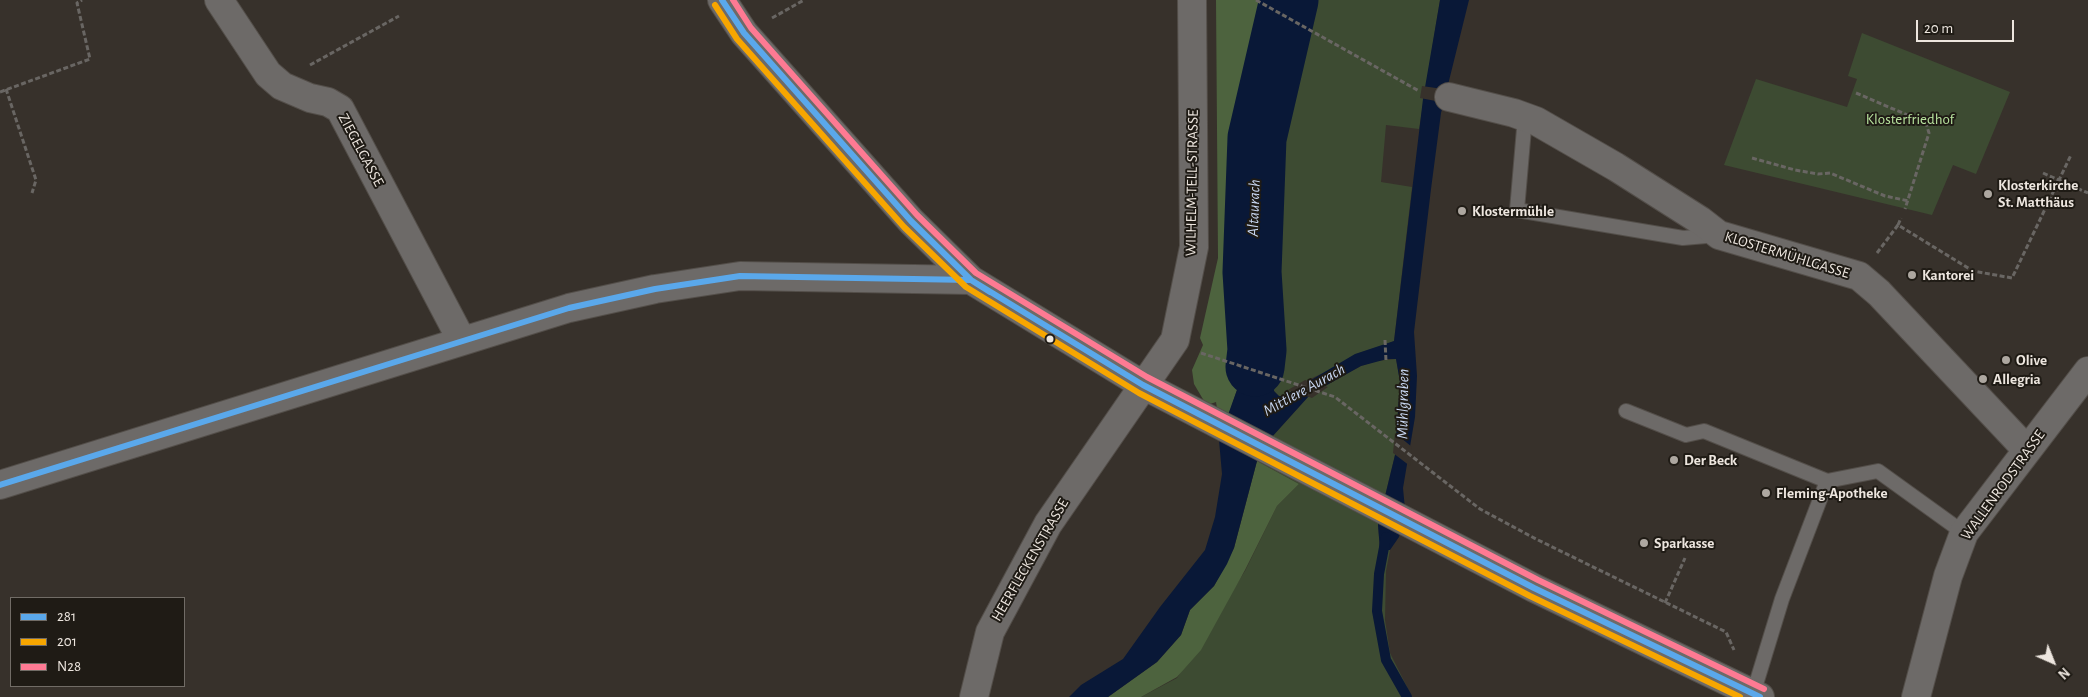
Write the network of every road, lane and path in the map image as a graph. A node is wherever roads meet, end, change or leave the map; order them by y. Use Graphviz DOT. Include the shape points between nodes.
graph roads {
  1 [pos="82,0"];
  2 [pos="219,0"];
  3 [pos="722,0"];
  4 [pos="804,0"];
  5 [pos="1192,0"];
  6 [pos="1256,0"];
  7 [pos="78,2"];
  8 [pos="399,16"];
  9 [pos="744,33"];
  10 [pos="6,89"];
  11 [pos="0,92"];
  12 [pos="298,93"];
  13 [pos="1856,93"];
  14 [pos="1449,97"];
  15 [pos="1524,117"];
  16 [pos="2071,155"];
  17 [pos="1752,158"];
  18 [pos="2043,173"];
  19 [pos="2060,181"];
  20 [pos="32,193"];
  21 [pos="2088,193"];
  22 [pos="1909,201"];
  23 [pos="1906,209"];
  24 [pos="1901,218"];
  25 [pos="1898,225"];
  26 [pos="1719,235"];
  27 [pos="1860,276"];
  28 [pos="971,280"];
  29 [pos="1384,340"];
  30 [pos="462,341"];
  31 [pos="1199,352"];
  32 [pos="1386,361"];
  33 [pos="2088,371"];
  34 [pos="1143,385"];
  35 [pos="1626,411"];
  36 [pos="2027,450"];
  37 [pos="1827,481"];
  38 [pos="0,486"];
  39 [pos="1964,533"];
  40 [pos="1685,558"];
  41 [pos="1665,603"];
  42 [pos="1756,696"];
  43 [pos="974,697"];
  44 [pos="1916,697"];
  1 -- 7 [label="path"];
  2 -- 12 [label="street, ZIEGELGASSE" via="268,74 282,86"];
  3 -- 9 [label="street"];
  4 -- 9 [label="path"];
  5 -- 34 [label="street, WILHELM-TELL-STRASSE" via="1194,247 1176,340"];
  6 -- 14 [label="path" via="1422,92"];
  7 -- 10 [label="path" via="90,59"];
  8 -- 12 [label="path" via="302,70"];
  9 -- 28 [label="street" via="911,221"];
  10 -- 11 [label="path"];
  10 -- 20 [label="path" via="36,180"];
  12 -- 30 [label="street, ZIEGELGASSE" via="340,109"];
  13 -- 22 [label="path" via="1926,123 1929,133"];
  14 -- 15 [label="street, KLOSTERMÜHLGASSE"];
  15 -- 26 [label="street, KLOSTERMÜHLGASSE" via="1616,167"];
  15 -- 26 [label="lane" via="1516,210 1683,238"];
  16 -- 19 [label="path"];
  17 -- 22 [label="path" via="1794,170 1830,174 1885,196"];
  18 -- 19 [label="path"];
  19 -- 21 [label="path"];
  19 -- 25 [label="path" via="2012,278 1973,271"];
  22 -- 23 [label="path"];
  24 -- 25 [label="path"];
  25 -- 27 [label="path"];
  26 -- 27 [label="street, KLOSTERMÜHLGASSE"];
  27 -- 36 [label="street, KLOSTERMÜHLGASSE"];
  28 -- 30 [label="street" via="740,276 655,289 569,308"];
  28 -- 34 [label="street"];
  29 -- 32 [label="path"];
  30 -- 38 [label="street"];
  31 -- 41 [label="path" via="1335,397 1480,509"];
  33 -- 36 [label="street, WALLENRODSTRASSE"];
  34 -- 42 [label="street" via="1534,588"];
  34 -- 43 [label="street, HEERFLECKENSTRASSE" via="1043,532 990,632"];
  35 -- 37 [label="lane" via="1686,435 1704,430"];
  36 -- 39 [label="street, WALLENRODSTRASSE"];
  37 -- 39 [label="lane" via="1878,471"];
  37 -- 42 [label="lane" via="1782,599"];
  39 -- 44 [label="street, WALLENRODSTRASSE" via="1948,576"];
  40 -- 41 [label="path"];
  41 -- 42 [label="path" via="1726,632"];
}
